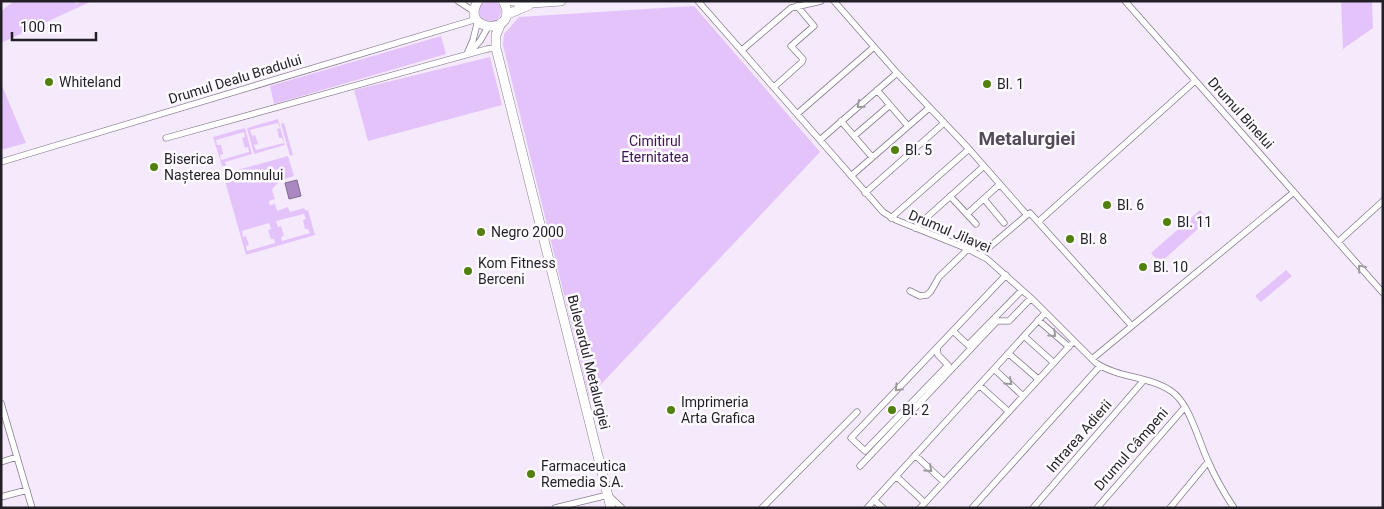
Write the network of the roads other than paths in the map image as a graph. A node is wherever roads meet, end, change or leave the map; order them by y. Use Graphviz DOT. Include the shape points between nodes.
graph roads {
  1 [pos="458,1"];
  2 [pos="478,1"];
  3 [pos="503,1"];
  4 [pos="512,1"];
  5 [pos="561,1"];
  6 [pos="698,1"];
  7 [pos="821,1"];
  8 [pos="834,1"];
  9 [pos="1125,1"];
  10 [pos="532,4"];
  11 [pos="797,6"];
  12 [pos="506,15"];
  13 [pos="476,17"];
  14 [pos="501,23"];
  15 [pos="488,27"];
  16 [pos="874,48"];
  17 [pos="492,49"];
  18 [pos="742,50"];
  19 [pos="467,54"];
  20 [pos="897,73"];
  21 [pos="1195,81"];
  22 [pos="774,87"];
  23 [pos="877,90"];
  24 [pos="890,105"];
  25 [pos="929,108"];
  26 [pos="797,114"];
  27 [pos="841,121"];
  28 [pos="944,123"];
  29 [pos="908,126"];
  30 [pos="854,136"];
  31 [pos="166,138"];
  32 [pos="820,140"];
  33 [pos="969,149"];
  34 [pos="872,157"];
  35 [pos="1,162"];
  36 [pos="984,166"];
  37 [pos="851,176"];
  38 [pos="1000,184"];
  39 [pos="866,192"];
  40 [pos="1294,192"];
  41 [pos="950,196"];
  42 [pos="984,199"];
  43 [pos="1383,200"];
  44 [pos="967,214"];
  45 [pos="1027,215"];
  46 [pos="891,218"];
  47 [pos="1038,222"];
  48 [pos="1004,223"];
  49 [pos="976,224"];
  50 [pos="915,228"];
  51 [pos="1338,242"];
  52 [pos="968,249"];
  53 [pos="980,254"];
  54 [pos="1006,275"];
  55 [pos="1022,290"];
  56 [pos="910,291"];
  57 [pos="1383,293"];
  58 [pos="1031,298"];
  59 [pos="1045,312"];
  60 [pos="1038,320"];
  61 [pos="1131,325"];
  62 [pos="953,331"];
  63 [pos="1024,336"];
  64 [pos="1074,341"];
  65 [pos="1069,347"];
  66 [pos="937,348"];
  67 [pos="1008,353"];
  68 [pos="1092,359"];
  69 [pos="1054,362"];
  70 [pos="1100,366"];
  71 [pos="994,369"];
  72 [pos="1038,380"];
  73 [pos="1144,380"];
  74 [pos="979,385"];
  75 [pos="1024,396"];
  76 [pos="1,403"];
  77 [pos="1185,407"];
  78 [pos="857,412"];
  79 [pos="1009,412"];
  80 [pos="4,426"];
  81 [pos="915,456"];
  82 [pos="17,457"];
  83 [pos="1,462"];
  84 [pos="1208,462"];
  85 [pos="860,466"];
  86 [pos="896,476"];
  87 [pos="944,482"];
  88 [pos="27,490"];
  89 [pos="608,495"];
  90 [pos="1,498"];
  91 [pos="874,500"];
  92 [pos="925,503"];
  93 [pos="32,508"];
  94 [pos="555,508"];
  95 [pos="611,508"];
  96 [pos="622,508"];
  97 [pos="762,508"];
  98 [pos="867,508"];
  99 [pos="883,508"];
  100 [pos="920,508"];
  101 [pos="972,508"];
  102 [pos="1033,508"];
  103 [pos="1097,508"];
  104 [pos="1170,508"];
  105 [pos="1234,508"];
  1 -- 13 [label="street"];
  2 -- 13 [label="main road"];
  3 -- 12 [label="main road"];
  4 -- 10 [label="main road"];
  5 -- 10 [label="main road"];
  6 -- 18 [label="street, Drumul Jilavei"];
  7 -- 11 [label="street"];
  8 -- 16 [label="street"];
  9 -- 21 [label="street, Drumul Binelui"];
  10 -- 12 [label="main road"];
  11 -- 18 [label="street"];
  11 -- 22 [label="street" via="814,26 791,46 803,61"];
  12 -- 14 [label="main road"];
  13 -- 15 [label="main road"];
  13 -- 19 [label="street" via="473,40"];
  13 -- 35 [label="street, Drumul Dealu Bradului"];
  14 -- 15 [label="main road"];
  14 -- 17 [label="main road, Bulevardul Metalurgiei"];
  15 -- 17 [label="main road, Bulevardul Metalurgiei"];
  15 -- 19 [label="street"];
  16 -- 20 [label="street"];
  16 -- 26 [label="street"];
  17 -- 19 [label="street"];
  17 -- 89 [label="main road, Bulevardul Metalurgiei"];
  18 -- 22 [label="street, Drumul Jilavei"];
  19 -- 31 [label="street"];
  20 -- 23 [label="street"];
  20 -- 25 [label="street"];
  21 -- 40 [label="street, Drumul Binelui"];
  21 -- 47 [label="street"];
  22 -- 26 [label="street, Drumul Jilavei"];
  23 -- 24 [label="street"];
  23 -- 27 [label="street, one-way"];
  24 -- 29 [label="street"];
  24 -- 30 [label="street"];
  25 -- 28 [label="street"];
  25 -- 29 [label="street"];
  26 -- 32 [label="street, Drumul Jilavei"];
  27 -- 30 [label="street"];
  27 -- 32 [label="street"];
  28 -- 33 [label="street"];
  28 -- 39 [label="street"];
  29 -- 34 [label="street"];
  30 -- 34 [label="street"];
  32 -- 37 [label="street, Drumul Jilavei"];
  33 -- 36 [label="street"];
  33 -- 46 [label="street"];
  34 -- 37 [label="street"];
  36 -- 38 [label="street"];
  36 -- 41 [label="street"];
  37 -- 39 [label="street, Drumul Jilavei"];
  38 -- 42 [label="street"];
  38 -- 45 [label="street"];
  39 -- 46 [label="street, Drumul Jilavei"];
  40 -- 51 [label="street, Drumul Binelui"];
  40 -- 61 [label="street"];
  41 -- 44 [label="street"];
  41 -- 50 [label="street"];
  42 -- 44 [label="street"];
  42 -- 48 [label="street"];
  43 -- 51 [label="street"];
  44 -- 49 [label="street"];
  45 -- 47 [label="street" via="1030,213"];
  45 -- 53 [label="street"];
  46 -- 50 [label="street, Drumul Jilavei"];
  47 -- 61 [label="street"];
  50 -- 52 [label="street, Drumul Jilavei"];
  57 -- 51 [label="street, Drumul Binelui, one-way"];
  52 -- 53 [label="street, Drumul Jilavei"];
  52 -- 56 [label="street" via="939,277 927,295 916,296"];
  53 -- 54 [label="street, Drumul Jilavei"];
  54 -- 55 [label="street, Drumul Jilavei"];
  54 -- 62 [label="street"];
  55 -- 58 [label="street, Drumul Jilavei"];
  55 -- 62 [label="street" via="968,345"];
  58 -- 59 [label="street, Drumul Jilavei"];
  58 -- 85 [label="street" via="1009,321 997,321"];
  59 -- 60 [label="street"];
  59 -- 64 [label="street, Drumul Jilavei"];
  60 -- 63 [label="street"];
  60 -- 65 [label="street, one-way"];
  61 -- 68 [label="street"];
  62 -- 66 [label="street"];
  63 -- 67 [label="street"];
  63 -- 69 [label="street"];
  64 -- 65 [label="street"];
  64 -- 68 [label="street, Drumul Jilavei"];
  65 -- 69 [label="street"];
  66 -- 66 [label="street, one-way" via="850,438 864,451 948,365 938,356"];
  67 -- 71 [label="street"];
  67 -- 72 [label="street"];
  68 -- 70 [label="street, Drumul Jilavei"];
  69 -- 72 [label="street"];
  70 -- 73 [label="street, Drumul Jilavei"];
  70 -- 101 [label="street"];
  71 -- 74 [label="street"];
  71 -- 75 [label="street, one-way"];
  72 -- 75 [label="street"];
  73 -- 77 [label="street, Drumul Jilavei" via="1172,391"];
  73 -- 102 [label="street, Intrarea Adierii"];
  74 -- 79 [label="street"];
  74 -- 81 [label="street"];
  75 -- 79 [label="street"];
  76 -- 80 [label="street"];
  77 -- 84 [label="street, Drumul Jilavei"];
  77 -- 103 [label="street, Drumul Câmpeni"];
  78 -- 97 [label="street"];
  79 -- 87 [label="street"];
  80 -- 82 [label="street"];
  81 -- 86 [label="street"];
  81 -- 87 [label="street, one-way"];
  82 -- 83 [label="street"];
  82 -- 88 [label="street"];
  84 -- 104 [label="street"];
  84 -- 105 [label="street, Drumul Jilavei"];
  86 -- 91 [label="street"];
  86 -- 92 [label="street"];
  87 -- 92 [label="street"];
  88 -- 90 [label="street"];
  88 -- 93 [label="street"];
  89 -- 94 [label="street"];
  89 -- 95 [label="main road, Bulevardul Metalurgiei"];
  89 -- 96 [label="street"];
  91 -- 98 [label="street"];
  91 -- 99 [label="street"];
  92 -- 100 [label="street"];
}
